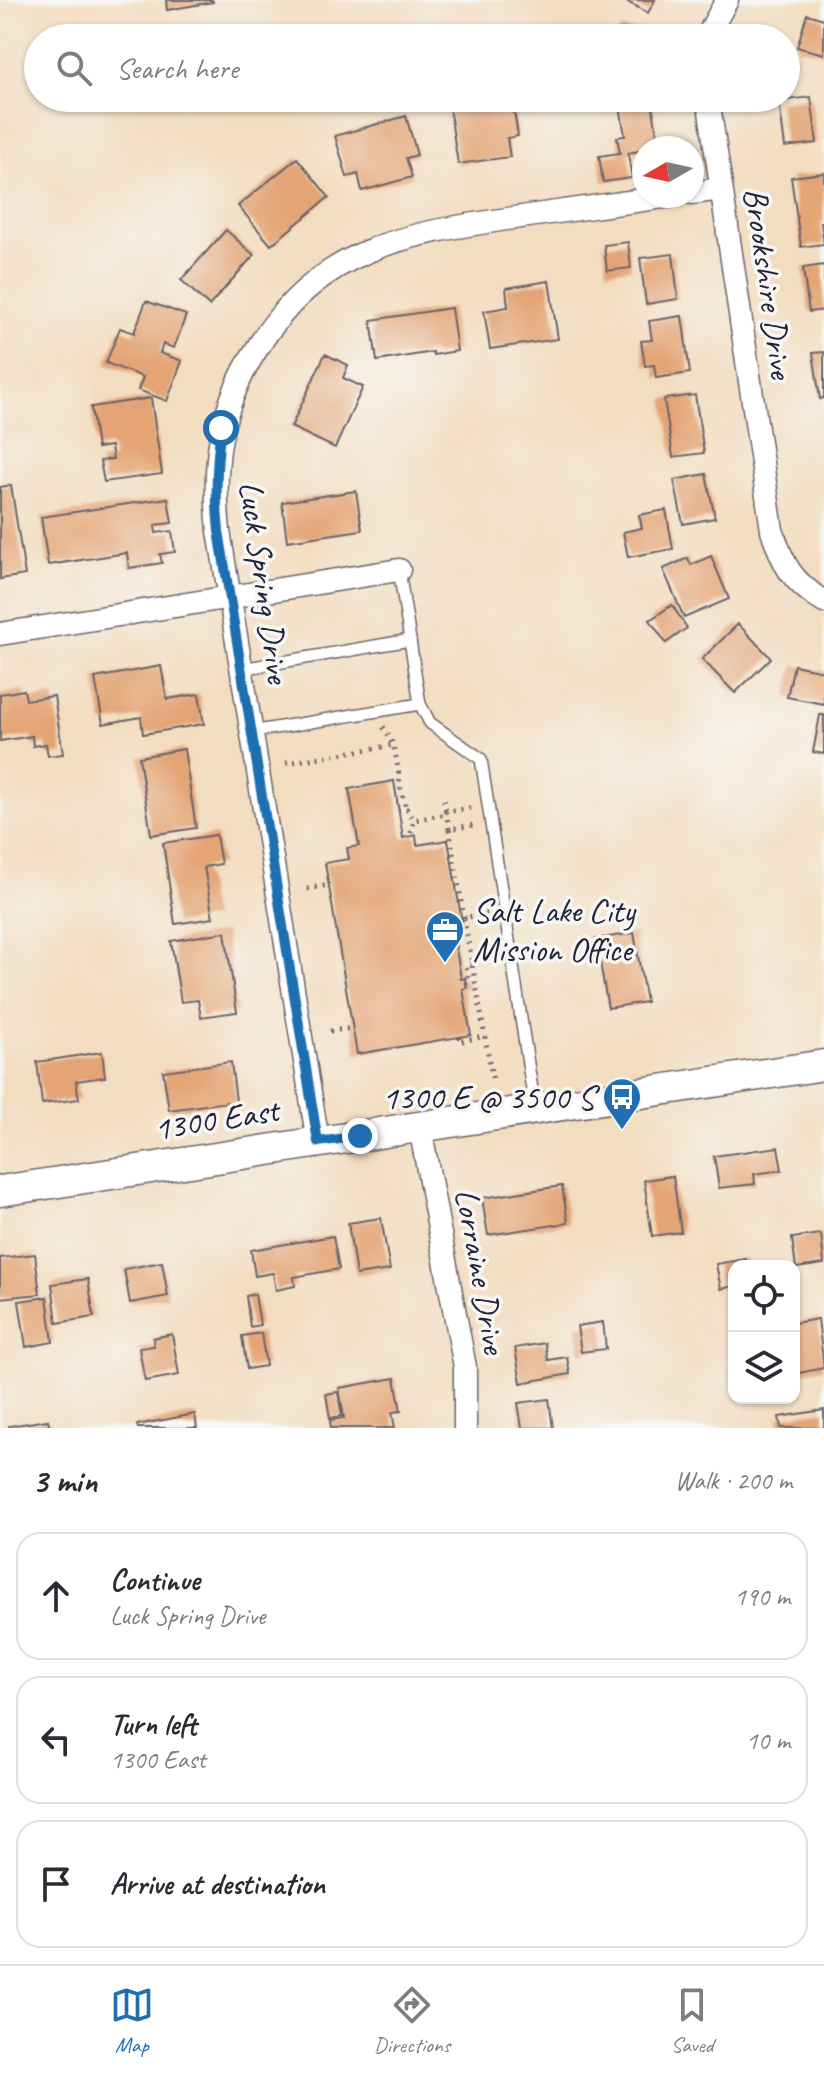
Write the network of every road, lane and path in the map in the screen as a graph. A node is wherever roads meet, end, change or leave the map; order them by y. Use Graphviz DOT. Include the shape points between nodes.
graph roads {
  1 [pos="727,0"];
  2 [pos="714,24"];
  3 [pos="710,112"];
  4 [pos="721,189"];
  5 [pos="704,191"];
  6 [pos="632,202"];
  7 [pos="399,570"];
  8 [pos="230,596"];
  9 [pos="824,602"];
  10 [pos="0,634"];
  11 [pos="410,640"];
  12 [pos="241,669"];
  13 [pos="420,704"];
  14 [pos="381,725"];
  15 [pos="251,732"];
  16 [pos="393,745"];
  17 [pos="286,763"];
  18 [pos="444,800"];
  19 [pos="470,808"];
  20 [pos="407,809"];
  21 [pos="398,810"];
  22 [pos="446,813"];
  23 [pos="414,820"];
  24 [pos="473,825"];
  25 [pos="449,829"];
  26 [pos="411,833"];
  27 [pos="329,885"];
  28 [pos="307,889"];
  29 [pos="487,913"];
  30 [pos="464,918"];
  31 [pos="472,964"];
  32 [pos="466,983"];
  33 [pos="353,1028"];
  34 [pos="330,1031"];
  35 [pos="485,1036"];
  36 [pos="459,1037"];
  37 [pos="824,1065"];
  38 [pos="493,1082"];
  39 [pos="535,1109"];
  40 [pos="420,1127"];
  41 [pos="318,1142"];
  42 [pos="0,1191"];
  43 [pos="465,1428"];
  1 -- 2 [label="street"];
  3 -- 4 [label="street, Brookshire Drive"];
  4 -- 5 [label="street"];
  4 -- 9 [label="street, Brookshire Drive" via="772,530 793,578"];
  6 -- 8 [label="street, Luck Spring Drive" via="441,229 373,247 314,282 288,307 245,367 221,428 215,496"];
  7 -- 8 [label="street"];
  7 -- 11 [label="lane"];
  8 -- 10 [label="street"];
  8 -- 12 [label="street, Luck Spring Drive"];
  11 -- 12 [label="lane"];
  11 -- 13 [label="lane"];
  12 -- 15 [label="street, Luck Spring Drive"];
  13 -- 15 [label="lane"];
  13 -- 39 [label="lane" via="430,723 481,759"];
  14 -- 16 [label="path"];
  15 -- 41 [label="street, Luck Spring Drive"];
  16 -- 17 [label="path"];
  16 -- 20 [label="path"];
  18 -- 22 [label="path"];
  19 -- 22 [label="path"];
  20 -- 21 [label="path"];
  20 -- 23 [label="path"];
  22 -- 23 [label="path"];
  22 -- 25 [label="path"];
  23 -- 26 [label="path"];
  24 -- 25 [label="path"];
  25 -- 30 [label="path"];
  27 -- 28 [label="path"];
  29 -- 30 [label="path"];
  30 -- 31 [label="path"];
  31 -- 32 [label="path" via="466,965"];
  31 -- 35 [label="path"];
  33 -- 34 [label="path"];
  35 -- 36 [label="path" via="459,1042"];
  35 -- 38 [label="path"];
  37 -- 39 [label="main road, 1300 East"];
  39 -- 40 [label="main road, 1300 East"];
  40 -- 41 [label="main road, 1300 East"];
  40 -- 43 [label="street, Lorraine Drive" via="465,1367"];
  41 -- 42 [label="main road, 1300 East"];
}
